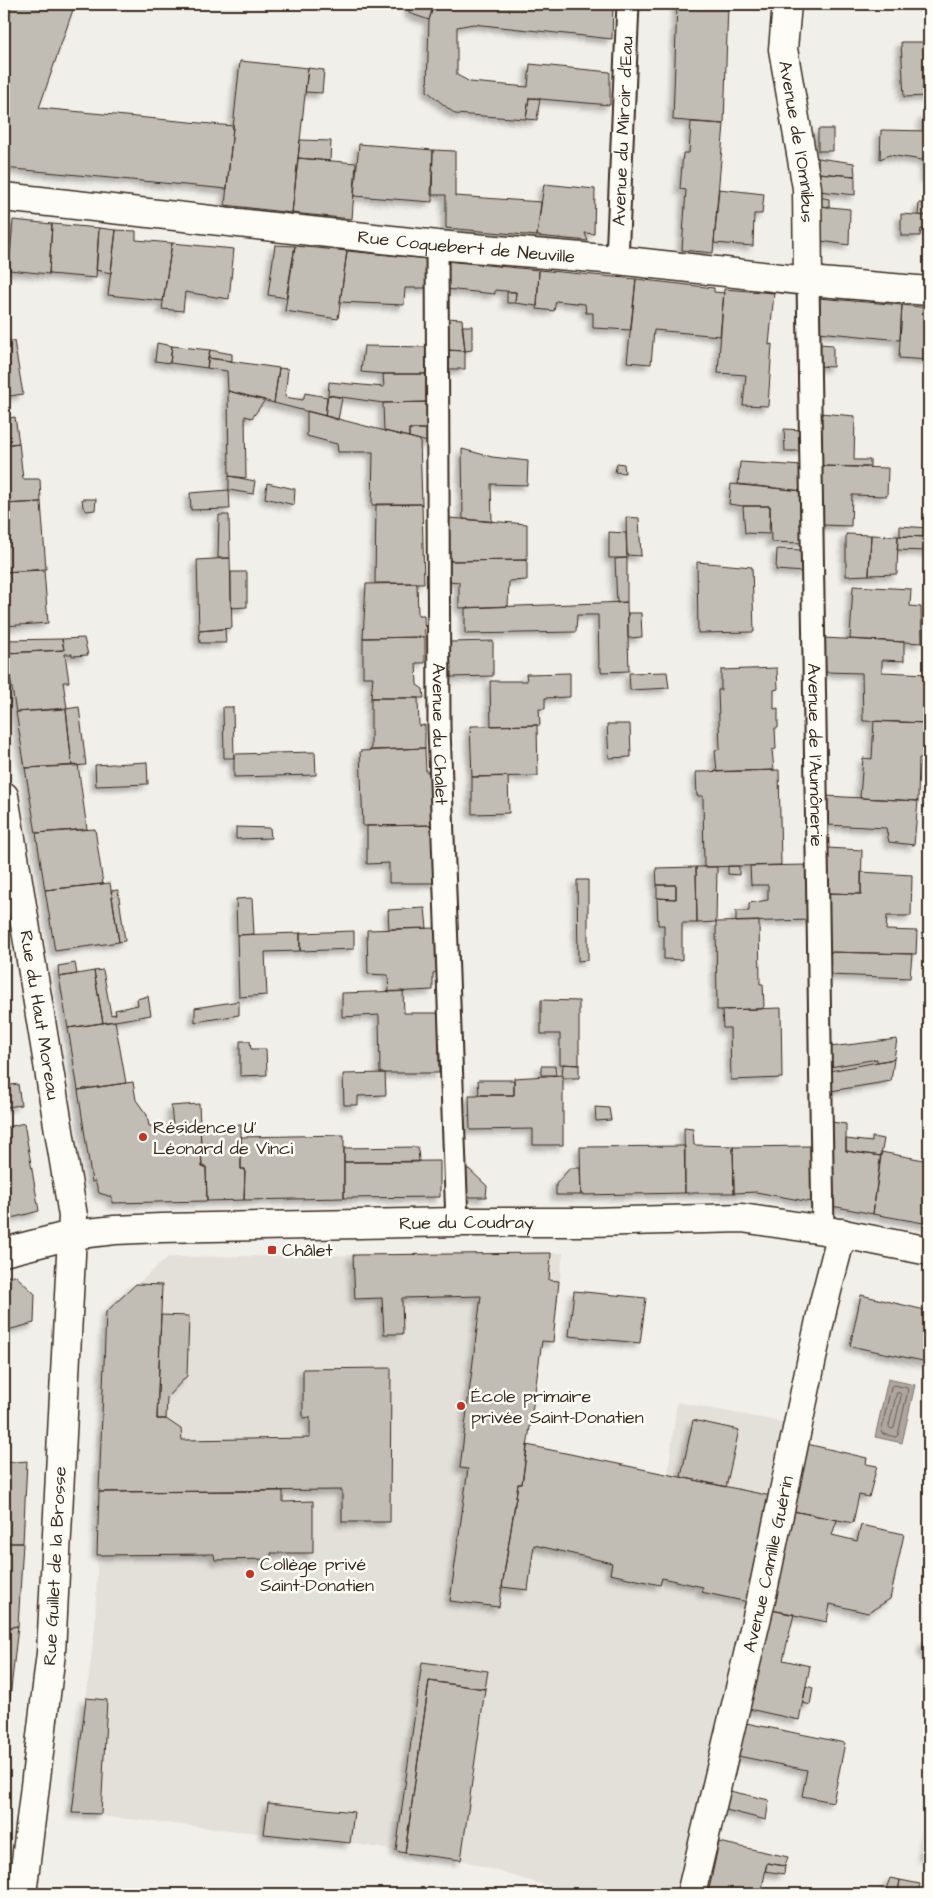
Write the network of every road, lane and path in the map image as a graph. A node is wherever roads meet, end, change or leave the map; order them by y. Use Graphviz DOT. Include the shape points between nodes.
graph roads {
  1 [pos="628,4"];
  2 [pos="787,4"];
  3 [pos="4,197"];
  4 [pos="437,245"];
  5 [pos="617,260"];
  6 [pos="808,281"];
  7 [pos="929,291"];
  8 [pos="4,796"];
  9 [pos="457,1222"];
  10 [pos="832,1231"];
  11 [pos="72,1235"];
  12 [pos="929,1251"];
  13 [pos="4,1252"];
  14 [pos="22,1894"];
  15 [pos="691,1894"];
  1 -- 5 [label="lane, Avenue du Miroir d'Eau"];
  2 -- 6 [label="street, Avenue de l'Omnibus" via="783,49 807,188"];
  3 -- 4 [label="street, Rue Coquebert de Neuville"];
  4 -- 5 [label="street, Rue Coquebert de Neuville"];
  4 -- 9 [label="lane, Avenue du Chalet" via="439,728"];
  5 -- 6 [label="street, Rue Coquebert de Neuville"];
  6 -- 7 [label="street, Rue Coquebert de Neuville"];
  6 -- 10 [label="lane, Avenue de l'Aumônerie"];
  8 -- 11 [label="street, Rue du Haut Moreau" via="58,1114 73,1216"];
  9 -- 10 [label="street, Rue du Coudray" via="742,1218"];
  9 -- 11 [label="street, Rue du Coudray" via="162,1228"];
  10 -- 12 [label="street, Rue du Coudray"];
  10 -- 15 [label="street, Avenue Camille Guérin" via="823,1306 760,1600"];
  11 -- 13 [label="street, Rue du Coudray"];
  11 -- 14 [label="street, Rue Guillet de la Brosse" via="51,1654"];
}
